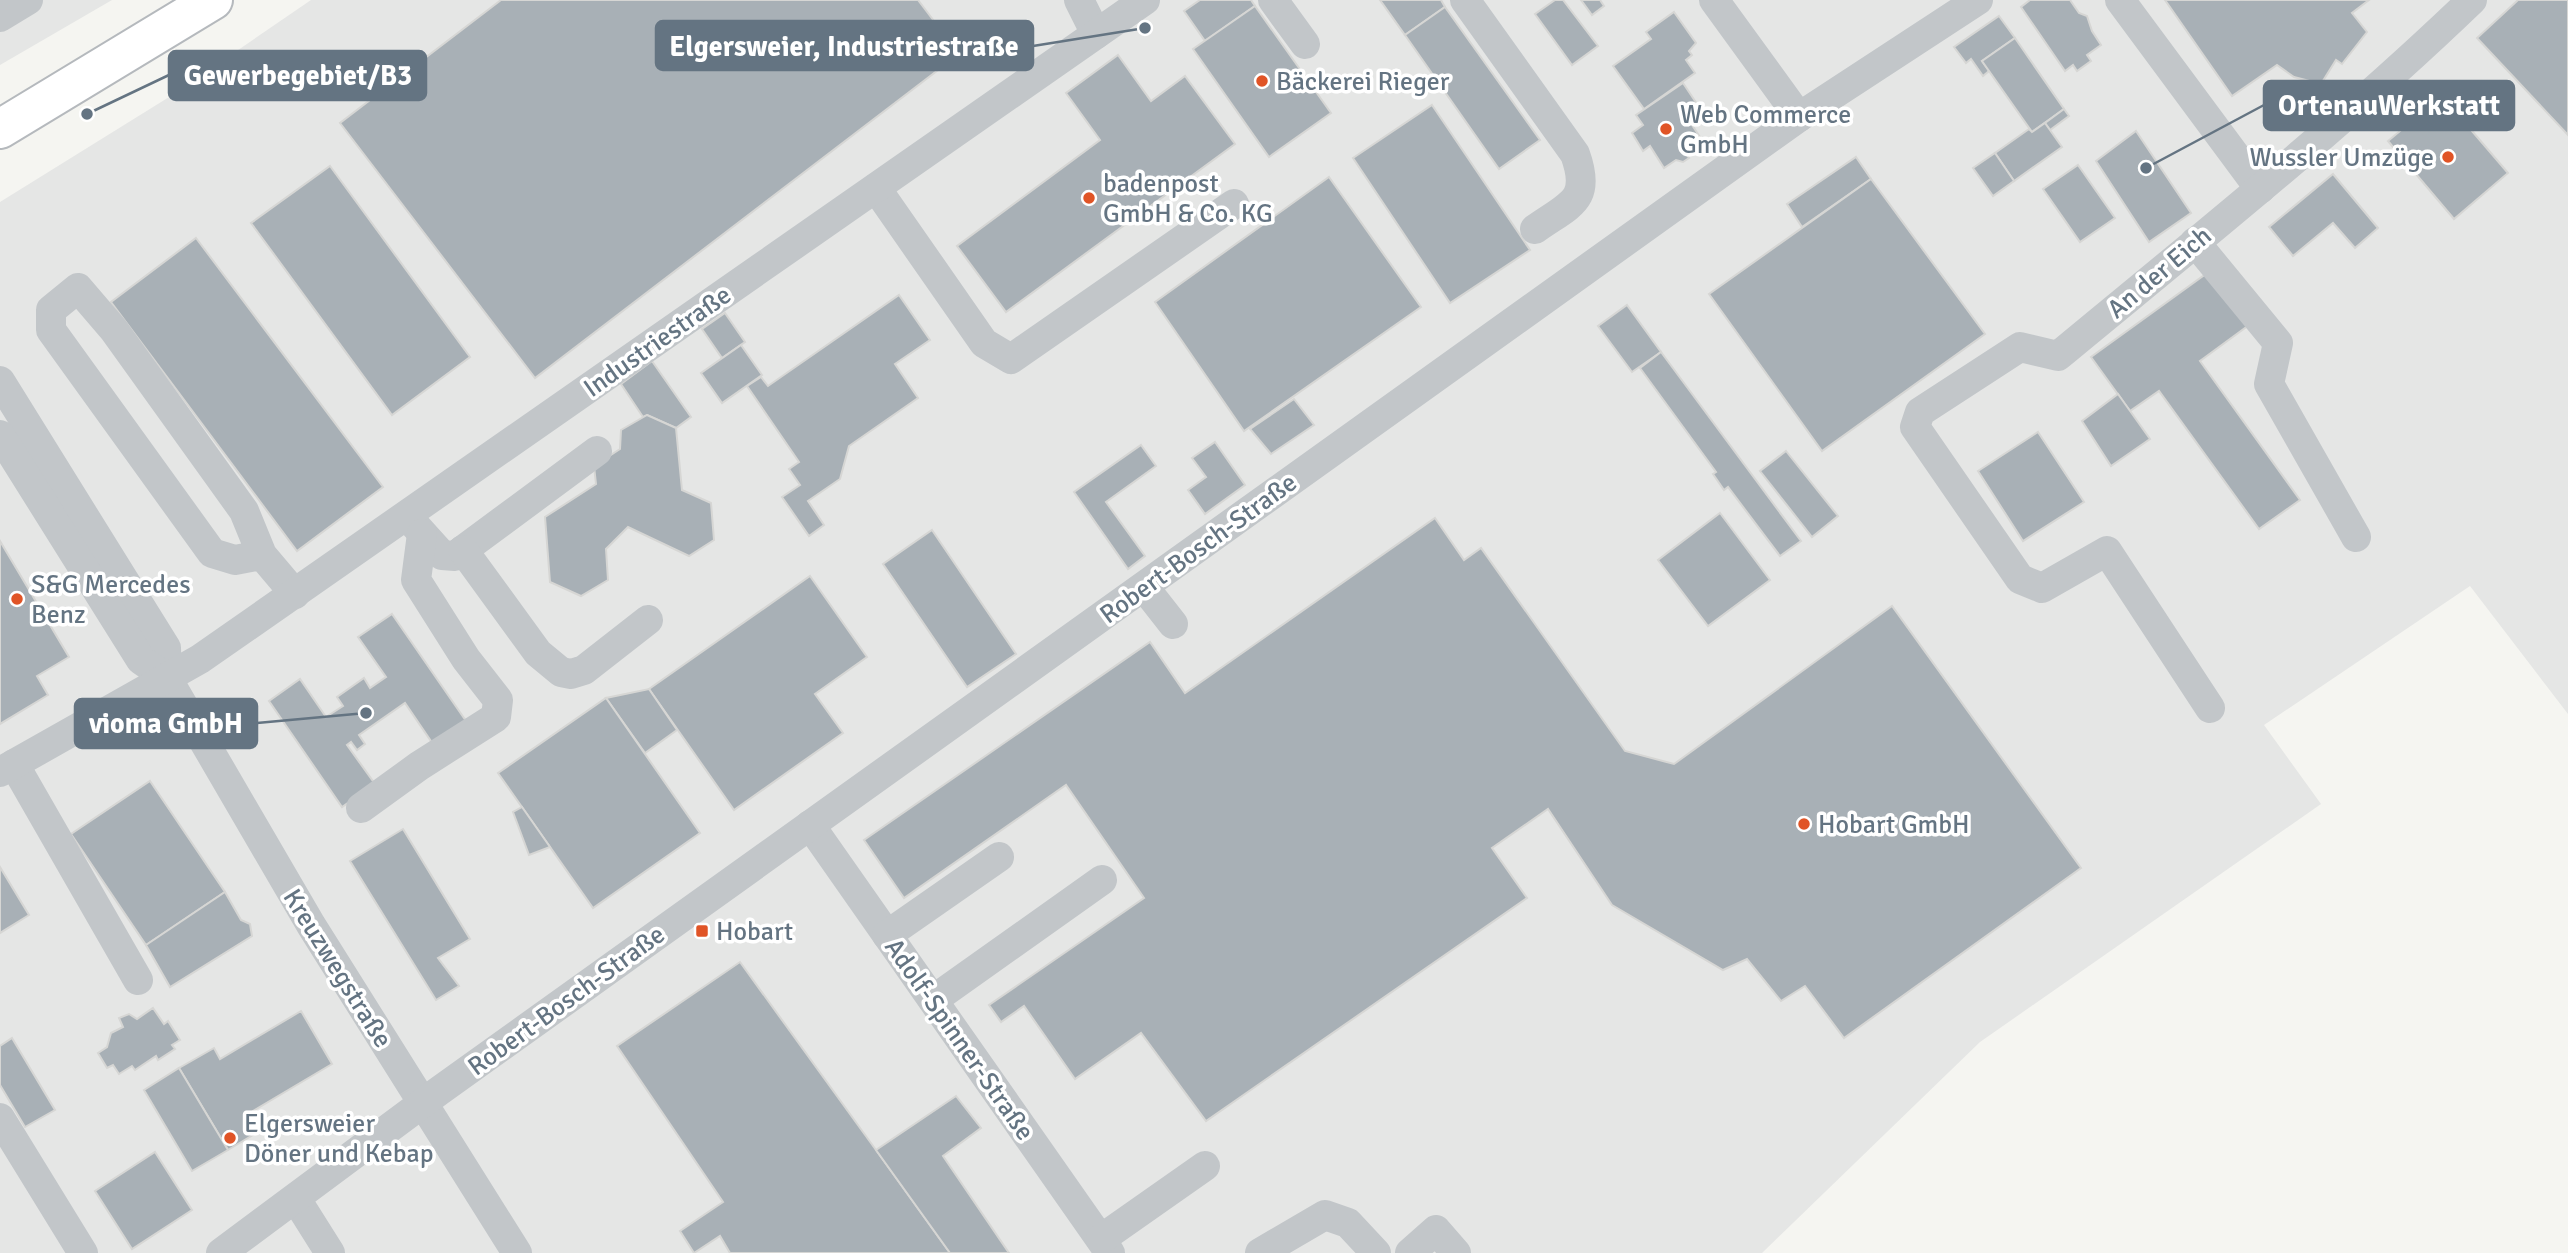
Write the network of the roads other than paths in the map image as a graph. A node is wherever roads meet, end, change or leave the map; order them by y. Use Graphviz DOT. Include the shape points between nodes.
graph roads {
  1 [pos="28,0"];
  2 [pos="213,0"];
  3 [pos="1079,0"];
  4 [pos="1145,0"];
  5 [pos="1273,0"];
  6 [pos="1465,0"];
  7 [pos="1714,0"];
  8 [pos="1979,0"];
  9 [pos="2120,0"];
  10 [pos="2472,0"];
  11 [pos="0,18"];
  12 [pos="1096,34"];
  13 [pos="1305,44"];
  14 [pos="1799,117"];
  15 [pos="0,129"];
  16 [pos="876,188"];
  17 [pos="2260,189"];
  18 [pos="1234,204"];
  19 [pos="1535,229"];
  20 [pos="2195,242"];
  21 [pos="0,381"];
  22 [pos="0,435"];
  23 [pos="597,451"];
  24 [pos="415,525"];
  25 [pos="2356,537"];
  26 [pos="463,550"];
  27 [pos="262,555"];
  28 [pos="1144,587"];
  29 [pos="295,594"];
  30 [pos="648,620"];
  31 [pos="1173,624"];
  32 [pos="167,678"];
  33 [pos="2210,708"];
  34 [pos="7,768"];
  35 [pos="362,808"];
  36 [pos="810,825"];
  37 [pos="999,857"];
  38 [pos="1102,880"];
  39 [pos="887,935"];
  40 [pos="138,980"];
  41 [pos="933,1000"];
  42 [pos="423,1103"];
  43 [pos="0,1118"];
  44 [pos="1205,1166"];
  45 [pos="296,1199"];
  46 [pos="1105,1246"];
  47 [pos="83,1253"];
  48 [pos="221,1253"];
  49 [pos="330,1253"];
  50 [pos="517,1253"];
  51 [pos="1260,1253"];
  52 [pos="1376,1253"];
  53 [pos="1410,1253"];
  54 [pos="1456,1253"];
  1 -- 11 [label="street"];
  2 -- 15 [label="main road"];
  3 -- 12 [label="street"];
  4 -- 12 [label="street, Industriestraße"];
  5 -- 13 [label="street"];
  6 -- 19 [label="street" via="1575,154 1584,178 1577,199"];
  7 -- 14 [label="street"];
  8 -- 14 [label="street, Robert-Bosch-Straße"];
  9 -- 17 [label="street"];
  10 -- 17 [label="street, An der Eich"];
  12 -- 16 [label="street, Industriestraße"];
  14 -- 28 [label="street, Robert-Bosch-Straße"];
  16 -- 18 [label="street" via="984,343 1011,359"];
  16 -- 24 [label="street, Industriestraße"];
  17 -- 20 [label="street, An der Eich"];
  20 -- 25 [label="street" via="2278,343 2269,384"];
  20 -- 33 [label="street, An der Eich" via="2058,356 2020,347 1920,412 1915,428 2020,579 2042,588 2107,551"];
  21 -- 32 [label="street, Kreuzwegstraße" via="166,648"];
  22 -- 32 [label="street, Kreuzwegstraße" via="142,660"];
  23 -- 26 [label="street"];
  24 -- 26 [label="street" via="442,555 454,556"];
  24 -- 29 [label="street, Industriestraße"];
  24 -- 35 [label="street" via="416,580 498,700 496,717"];
  26 -- 30 [label="street" via="538,653 561,672 584,670"];
  27 -- 27 [label="street" via="235,560 212,553 51,330 51,310 78,288 114,330 244,511"];
  27 -- 29 [label="street"];
  28 -- 31 [label="street"];
  28 -- 36 [label="street, Robert-Bosch-Straße"];
  29 -- 32 [label="street, Industriestraße"];
  32 -- 34 [label="street, Industriestraße"];
  32 -- 42 [label="street, Kreuzwegstraße" via="290,891"];
  34 -- 40 [label="street"];
  36 -- 39 [label="street, Adolf-Spinner-Straße"];
  36 -- 42 [label="street, Robert-Bosch-Straße"];
  37 -- 39 [label="street"];
  38 -- 41 [label="street"];
  39 -- 41 [label="street, Adolf-Spinner-Straße"];
  41 -- 46 [label="street, Adolf-Spinner-Straße"];
  42 -- 45 [label="street, Robert-Bosch-Straße"];
  42 -- 50 [label="street, Kreuzwegstraße"];
  43 -- 47 [label="street"];
  44 -- 46 [label="street"];
  45 -- 48 [label="street, Robert-Bosch-Straße"];
  45 -- 49 [label="street"];
  51 -- 52 [label="street" via="1325,1215 1348,1223"];
  53 -- 54 [label="street" via="1436,1230"];
}
